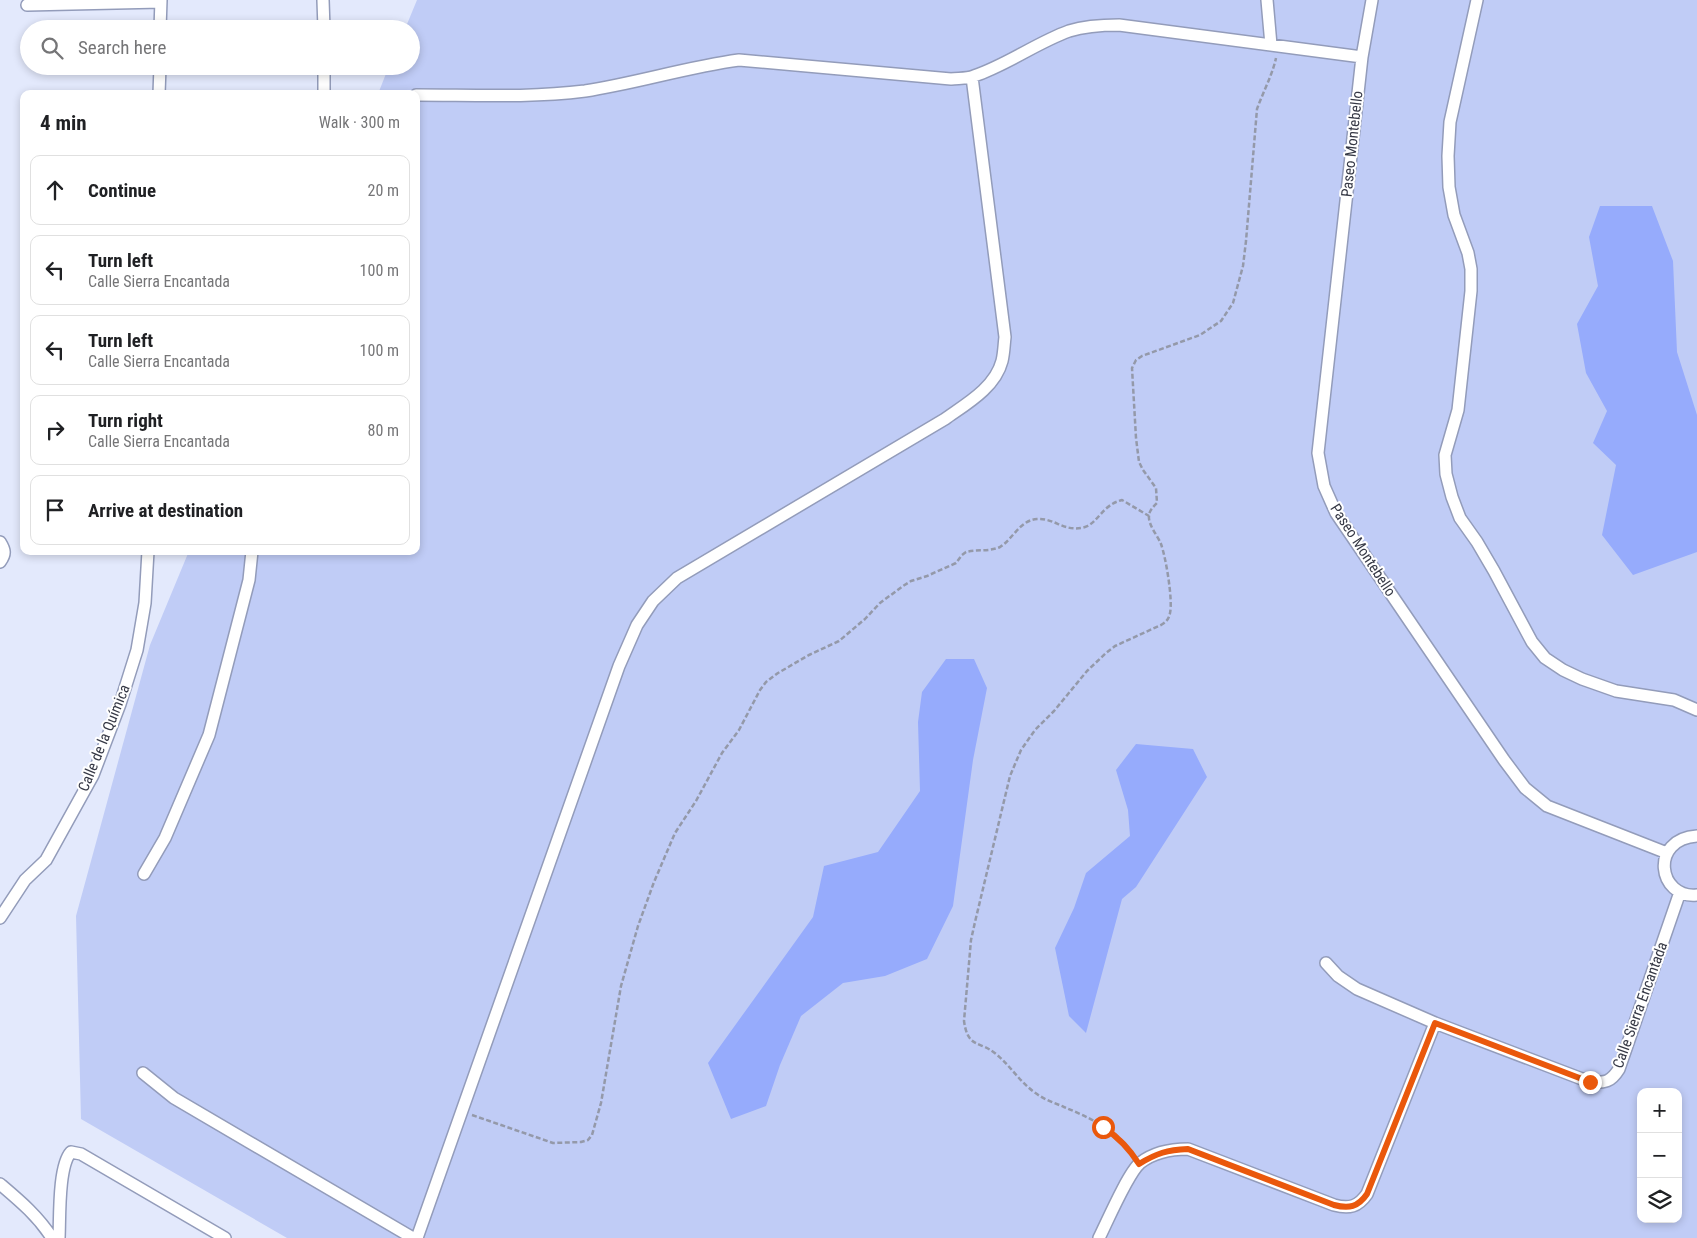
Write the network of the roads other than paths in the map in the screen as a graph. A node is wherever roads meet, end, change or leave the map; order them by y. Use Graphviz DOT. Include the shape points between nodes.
graph roads {
  1 [pos="324,0"];
  2 [pos="1267,0"];
  3 [pos="1372,0"];
  4 [pos="1477,0"];
  5 [pos="161,1"];
  6 [pos="27,5"];
  7 [pos="160,20"];
  8 [pos="324,20"];
  9 [pos="1274,46"];
  10 [pos="1362,57"];
  11 [pos="160,75"];
  12 [pos="324,75"];
  13 [pos="972,77"];
  14 [pos="159,90"];
  15 [pos="324,90"];
  16 [pos="420,95"];
  17 [pos="2,545"];
  18 [pos="148,555"];
  19 [pos="252,555"];
  20 [pos="0,562"];
  21 [pos="1697,710"];
  22 [pos="1697,836"];
  23 [pos="1667,853"];
  24 [pos="144,874"];
  25 [pos="1680,892"];
  26 [pos="1697,895"];
  27 [pos="0,918"];
  28 [pos="1326,963"];
  29 [pos="1435,1023"];
  30 [pos="144,1073"];
  31 [pos="0,1184"];
  32 [pos="52,1238"];
  33 [pos="60,1238"];
  34 [pos="225,1238"];
  35 [pos="413,1238"];
  36 [pos="418,1238"];
  37 [pos="1099,1238"];
  1 -- 8 [label="street"];
  2 -- 9 [label="street"];
  3 -- 10 [label="street, Paseo Montebello"];
  4 -- 21 [label="street" via="1450,122 1448,156 1454,215 1471,270 1458,410 1445,455 1452,497 1460,518 1494,570 1532,642 1545,658 1582,679 1616,691 1674,700"];
  5 -- 6 [label="street"];
  5 -- 7 [label="street"];
  9 -- 10 [label="street"];
  9 -- 13 [label="street" via="1119,25 1097,25 1071,31"];
  10 -- 23 [label="street, Paseo Montebello" via="1318,454 1324,486 1336,513 1525,788 1548,806"];
  11 -- 14 [label="street"];
  12 -- 15 [label="street"];
  13 -- 16 [label="street" via="929,78 739,60 563,94"];
  13 -- 36 [label="street" via="1005,337 1002,362 978,396 945,419 677,578 653,601 637,625 619,666"];
  17 -- 20 [label="street" via="4,556"];
  18 -- 27 [label="street, Calle de la Química" via="145,603 137,650 93,775 46,860 25,880"];
  19 -- 24 [label="street" via="249,580 209,735 165,838"];
  22 -- 23 [label="street" via="1675,843"];
  23 -- 25 [label="street" via="1665,875"];
  25 -- 26 [label="street"];
  25 -- 29 [label="street, Calle Sierra Encantada" via="1619,1069 1609,1081 1590,1082"];
  28 -- 29 [label="street, Calle Sierra Encantada" via="1357,989"];
  29 -- 37 [label="street" via="1367,1194 1355,1206 1334,1205 1188,1149 1169,1150 1139,1164"];
  30 -- 35 [label="street" via="174,1098"];
  31 -- 32 [label="street" via="26,1206"];
  33 -- 34 [label="street" via="60,1190 71,1152 81,1154"];
}
